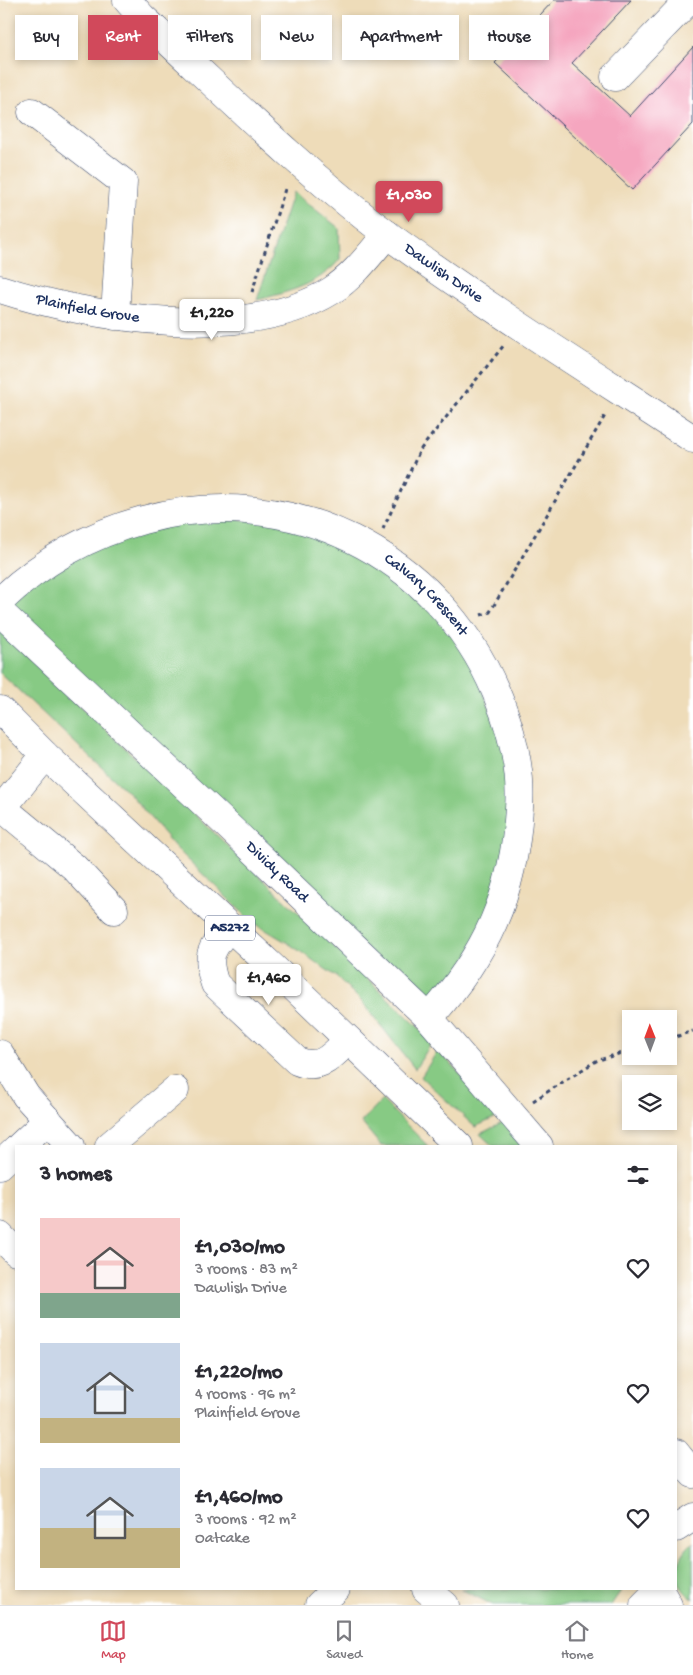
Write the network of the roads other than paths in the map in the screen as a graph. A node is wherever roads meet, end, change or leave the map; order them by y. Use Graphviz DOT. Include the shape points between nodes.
graph roads {
  1 [pos="127,0"];
  2 [pos="689,0"];
  3 [pos="615,77"];
  4 [pos="32,112"];
  5 [pos="387,234"];
  6 [pos="0,289"];
  7 [pos="115,316"];
  8 [pos="693,439"];
  9 [pos="0,602"];
  10 [pos="0,612"];
  11 [pos="0,710"];
  12 [pos="44,755"];
  13 [pos="1,808"];
  14 [pos="114,910"];
  15 [pos="229,927"];
  16 [pos="429,1018"];
  17 [pos="348,1040"];
  18 [pos="0,1054"];
  19 [pos="175,1090"];
  20 [pos="48,1120"];
  21 [pos="21,1145"];
  22 [pos="70,1145"];
  23 [pos="110,1145"];
  24 [pos="458,1145"];
  25 [pos="538,1145"];
  26 [pos="15,1151"];
  27 [pos="0,1165"];
  28 [pos="0,1236"];
  29 [pos="15,1251"];
  30 [pos="677,1454"];
  31 [pos="693,1474"];
  32 [pos="693,1517"];
  33 [pos="677,1527"];
  34 [pos="335,1590"];
  35 [pos="427,1590"];
  36 [pos="658,1590"];
  37 [pos="660,1590"];
  38 [pos="319,1605"];
  39 [pos="445,1605"];
  40 [pos="644,1605"];
  41 [pos="668,1605"];
  1 -- 5 [label="street, Dawlish Drive" via="295,157"];
  2 -- 3 [label="street"];
  4 -- 7 [label="street" via="123,182"];
  5 -- 7 [label="street, Plainfield Grove" via="356,270 331,291 274,313 243,319 160,320"];
  5 -- 8 [label="street, Dawlish Drive"];
  6 -- 7 [label="street, Plainfield Grove" via="86,312"];
  9 -- 16 [label="street, Calvary Crescent" via="28,575 74,546 119,526 201,508 272,512 316,524 373,550 406,571 434,598 458,625 502,706 515,757 519,807 502,901 488,938 454,991"];
  10 -- 16 [label="street, Dividy Road"];
  11 -- 12 [label="street, A5272"];
  12 -- 13 [label="street"];
  12 -- 15 [label="street, A5272"];
  13 -- 14 [label="street" via="74,867"];
  15 -- 17 [label="street, A5272"];
  15 -- 17 [label="street" via="209,957 216,984 297,1061 309,1066 320,1064"];
  16 -- 25 [label="street, Dividy Road"];
  17 -- 24 [label="street, A5272"];
  18 -- 20 [label="street" via="26,1096"];
  19 -- 23 [label="street"];
  20 -- 21 [label="street"];
  20 -- 22 [label="street"];
  26 -- 27 [label="street"];
  28 -- 29 [label="street"];
  30 -- 31 [label="street"];
  32 -- 33 [label="street"];
  34 -- 38 [label="street"];
  35 -- 39 [label="street"];
  36 -- 40 [label="street"];
  37 -- 41 [label="street"];
}
